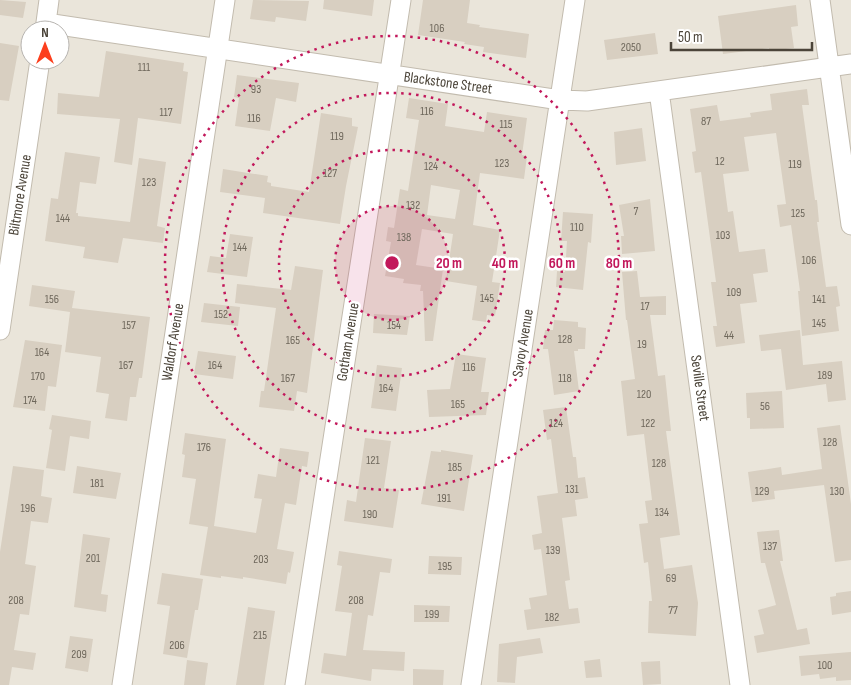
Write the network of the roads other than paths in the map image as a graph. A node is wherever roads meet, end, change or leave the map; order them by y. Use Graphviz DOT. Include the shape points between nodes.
graph roads {
  1 [pos="49,0"];
  2 [pos="225,0"];
  3 [pos="401,0"];
  4 [pos="575,0"];
  5 [pos="820,0"];
  6 [pos="46,20"];
  7 [pos="70,30"];
  8 [pos="217,49"];
  9 [pos="851,64"];
  10 [pos="829,67"];
  11 [pos="39,70"];
  12 [pos="389,75"];
  13 [pos="659,91"];
  14 [pos="560,100"];
  15 [pos="851,225"];
  16 [pos="0,330"];
  17 [pos="122,685"];
  18 [pos="295,685"];
  19 [pos="472,685"];
  20 [pos="740,685"];
  1 -- 6 [label="street"];
  2 -- 8 [label="street, Waldorf Avenue"];
  3 -- 12 [label="street, Gotham Avenue"];
  4 -- 14 [label="street, Savoy Avenue"];
  5 -- 10 [label="street"];
  7 -- 8 [label="street, Blackstone Street"];
  8 -- 12 [label="street, Blackstone Street"];
  8 -- 17 [label="street, Waldorf Avenue"];
  9 -- 10 [label="street, Blackstone Street"];
  10 -- 13 [label="street, Blackstone Street"];
  10 -- 15 [label="street"];
  11 -- 16 [label="street, Biltmore Avenue"];
  12 -- 14 [label="street, Blackstone Street"];
  12 -- 18 [label="street, Gotham Avenue"];
  13 -- 14 [label="street, Blackstone Street" via="587,101"];
  13 -- 20 [label="street, Seville Street"];
  14 -- 19 [label="street, Savoy Avenue"];
}
